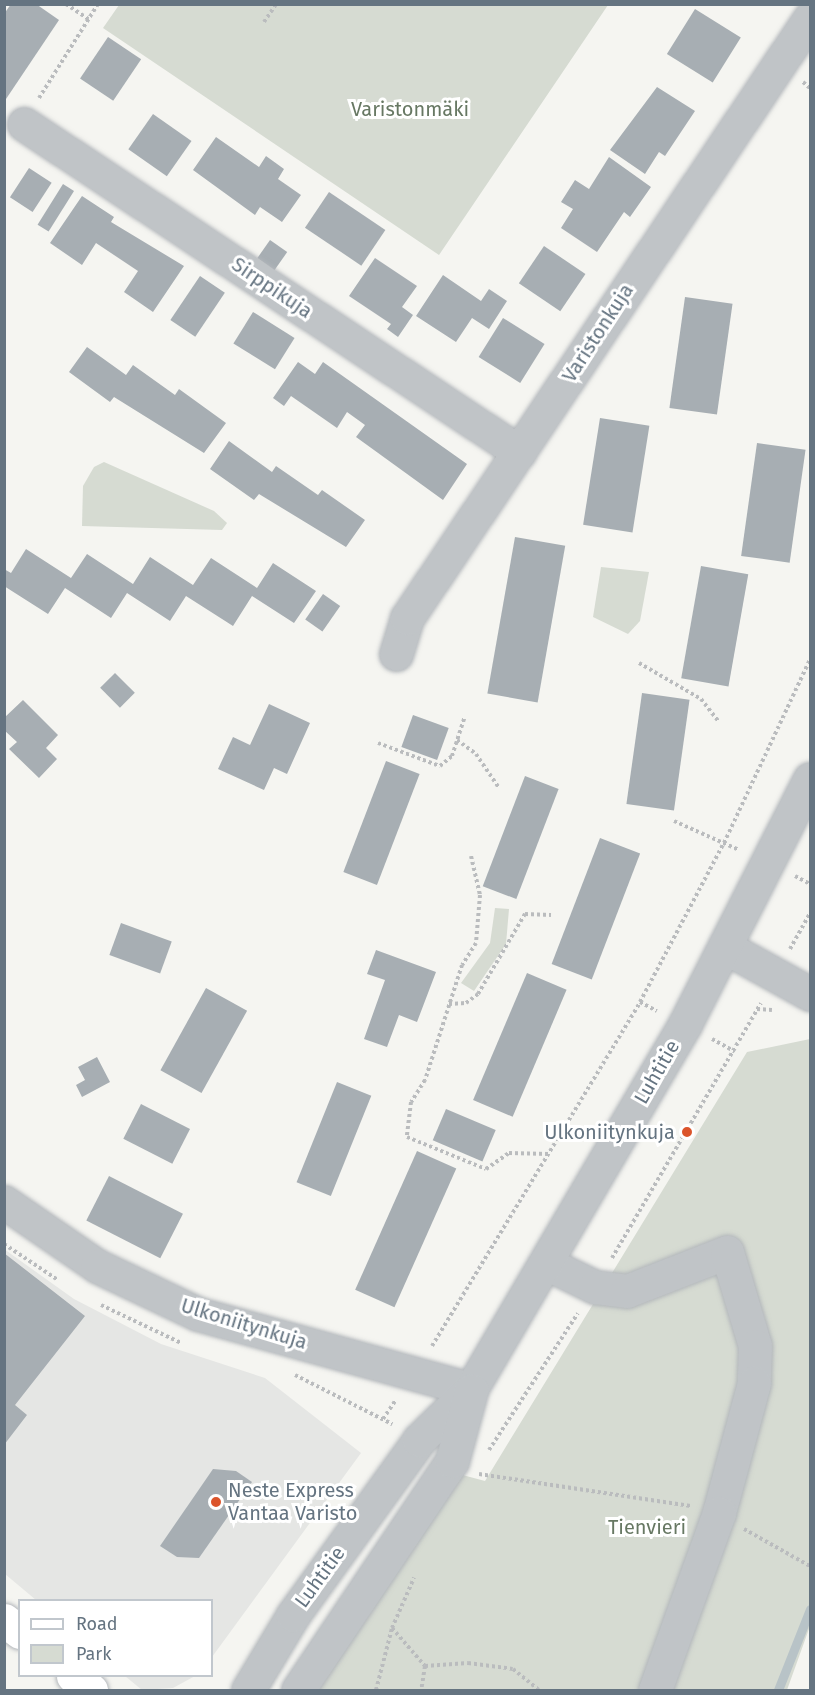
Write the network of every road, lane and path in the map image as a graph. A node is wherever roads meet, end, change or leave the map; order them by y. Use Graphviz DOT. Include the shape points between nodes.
graph roads {
  1 [pos="66,4"];
  2 [pos="98,4"];
  3 [pos="276,4"];
  4 [pos="810,18"];
  5 [pos="88,19"];
  6 [pos="264,22"];
  7 [pos="24,124"];
  8 [pos="519,453"];
  9 [pos="396,654"];
  10 [pos="810,659"];
  11 [pos="639,663"];
  12 [pos="464,718"];
  13 [pos="719,722"];
  14 [pos="457,740"];
  15 [pos="378,743"];
  16 [pos="810,779"];
  17 [pos="498,788"];
  18 [pos="674,820"];
  19 [pos="724,843"];
  20 [pos="471,856"];
  21 [pos="810,913"];
  22 [pos="551,915"];
  23 [pos="727,948"];
  24 [pos="777,973"];
  25 [pos="810,994"];
  26 [pos="449,1004"];
  27 [pos="549,1154"];
  28 [pos="4,1202"];
  29 [pos="546,1263"];
  30 [pos="594,1287"];
  31 [pos="416,1372"];
  32 [pos="471,1389"];
  33 [pos="383,1419"];
  34 [pos="485,1456"];
  35 [pos="479,1464"];
  36 [pos="719,1514"];
  37 [pos="810,1566"];
  38 [pos="417,1569"];
  39 [pos="4,1620"];
  40 [pos="392,1628"];
  41 [pos="18,1630"];
  42 [pos="425,1666"];
  43 [pos="74,1677"];
  44 [pos="91,1690"];
  45 [pos="248,1690"];
  46 [pos="298,1690"];
  47 [pos="376,1690"];
  48 [pos="422,1690"];
  49 [pos="539,1690"];
  50 [pos="655,1690"];
  1 -- 5 [label="path"];
  2 -- 5 [label="path"];
  3 -- 6 [label="path"];
  4 -- 8 [label="street, Varistonkuja"];
  5 -- 7 [label="path"];
  7 -- 8 [label="street, Sirppikuja"];
  8 -- 9 [label="street, Varistonkuja" via="407,618"];
  10 -- 19 [label="path"];
  11 -- 13 [label="path" via="701,699"];
  12 -- 14 [label="path"];
  14 -- 15 [label="path" via="452,756 440,766"];
  14 -- 17 [label="path" via="476,754"];
  16 -- 23 [label="street, Luhtitie"];
  18 -- 19 [label="path"];
  19 -- 27 [label="path" via="640,1002"];
  20 -- 26 [label="path" via="480,929"];
  21 -- 24 [label="path"];
  22 -- 26 [label="path" via="525,914 478,994 466,1003"];
  23 -- 24 [label="street"];
  23 -- 29 [label="street, Luhtitie"];
  24 -- 25 [label="street"];
  24 -- 30 [label="path"];
  26 -- 27 [label="path" via="425,1080 411,1102 406,1137 479,1168 496,1164 509,1153"];
  27 -- 31 [label="path"];
  28 -- 31 [label="street, Ulkoniitynkuja" via="97,1266 198,1314"];
  29 -- 30 [label="street"];
  29 -- 32 [label="street, Luhtitie"];
  30 -- 34 [label="path"];
  30 -- 36 [label="street" via="627,1291 727,1252 755,1346 754,1383"];
  31 -- 32 [label="street, Ulkoniitynkuja"];
  31 -- 33 [label="path"];
  32 -- 45 [label="street, Luhtitie" via="419,1440 293,1615"];
  32 -- 46 [label="street, Luhtitie" via="452,1461"];
  35 -- 36 [label="path" via="474,1473"];
  36 -- 37 [label="path"];
  36 -- 50 [label="street"];
  38 -- 40 [label="path"];
  39 -- 41 [label="main road"];
  40 -- 42 [label="path"];
  40 -- 47 [label="path"];
  42 -- 48 [label="path"];
  42 -- 49 [label="path" via="468,1663 513,1669"];
  43 -- 44 [label="main road"];
}
